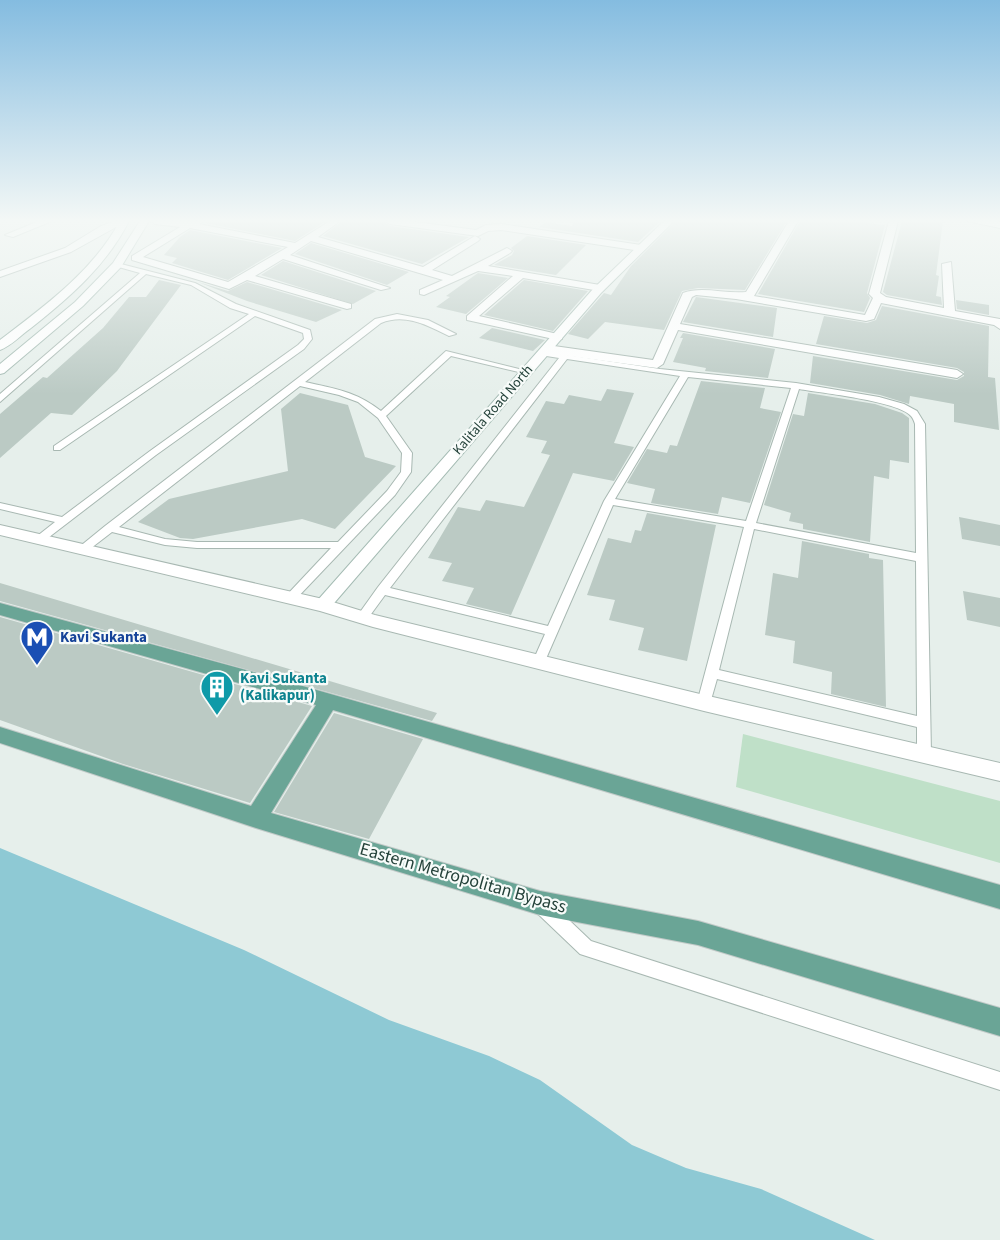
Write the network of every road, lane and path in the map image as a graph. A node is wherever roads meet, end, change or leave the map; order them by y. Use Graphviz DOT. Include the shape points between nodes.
graph roads {
  1 [pos="80,279"];
  2 [pos="103,279"];
  3 [pos="137,279"];
  4 [pos="172,279"];
  5 [pos="206,279"];
  6 [pos="243,279"];
  7 [pos="253,279"];
  8 [pos="356,279"];
  9 [pos="452,279"];
  10 [pos="515,279"];
  11 [pos="548,279"];
  12 [pos="609,279"];
  13 [pos="758,279"];
  14 [pos="877,279"];
  15 [pos="948,279"];
  16 [pos="385,288"];
  17 [pos="600,288"];
  18 [pos="424,292"];
  19 [pos="739,297"];
  20 [pos="878,298"];
  21 [pos="347,306"];
  22 [pos="950,312"];
  23 [pos="254,314"];
  24 [pos="674,326"];
  25 [pos="1000,326"];
  26 [pos="452,334"];
  27 [pos="558,337"];
  28 [pos="0,346"];
  29 [pos="545,351"];
  30 [pos="564,357"];
  31 [pos="0,370"];
  32 [pos="527,372"];
  33 [pos="685,374"];
  34 [pos="957,374"];
  35 [pos="298,384"];
  36 [pos="796,386"];
  37 [pos="0,399"];
  38 [pos="381,416"];
  39 [pos="57,448"];
  40 [pos="609,501"];
  41 [pos="0,506"];
  42 [pos="63,521"];
  43 [pos="750,525"];
  44 [pos="109,528"];
  45 [pos="0,530"];
  46 [pos="40,539"];
  47 [pos="339,545"];
  48 [pos="82,550"];
  49 [pos="921,558"];
  50 [pos="382,590"];
  51 [pos="290,598"];
  52 [pos="323,605"];
  53 [pos="0,609"];
  54 [pos="362,618"];
  55 [pos="552,631"];
  56 [pos="539,661"];
  57 [pos="712,673"];
  58 [pos="328,702"];
  59 [pos="704,703"];
  60 [pos="923,723"];
  61 [pos="0,735"];
  62 [pos="924,754"];
  63 [pos="1000,772"];
  64 [pos="256,818"];
  65 [pos="1000,897"];
  66 [pos="540,903"];
  67 [pos="1000,1022"];
  68 [pos="1000,1081"];
  1 -- 28 [label="street"];
  2 -- 31 [label="street"];
  3 -- 37 [label="lane"];
  4 -- 23 [label="lane" via="193,284"];
  5 -- 6 [label="street" via="230,286"];
  7 -- 21 [label="street"];
  8 -- 16 [label="street"];
  9 -- 18 [label="street"];
  10 -- 27 [label="street" via="471,318"];
  11 -- 17 [label="street"];
  12 -- 17 [label="street, Kalitala Road North"];
  13 -- 19 [label="street" via="753,291"];
  14 -- 20 [label="street" via="874,294"];
  15 -- 22 [label="street"];
  17 -- 27 [label="street, Kalitala Road North"];
  19 -- 20 [label="street" via="866,318"];
  19 -- 24 [label="street" via="695,292 687,295"];
  20 -- 22 [label="street"];
  22 -- 25 [label="street" via="998,322"];
  23 -- 39 [label="lane"];
  23 -- 42 [label="lane" via="307,332 308,339"];
  24 -- 29 [label="street" via="657,364"];
  24 -- 34 [label="street"];
  26 -- 35 [label="lane" via="403,315 387,316"];
  27 -- 29 [label="street, Kalitala Road North"];
  29 -- 30 [label="lane"];
  29 -- 32 [label="street, Kalitala Road North"];
  30 -- 33 [label="lane"];
  30 -- 50 [label="lane"];
  32 -- 38 [label="lane" via="449,353"];
  32 -- 52 [label="street, Kalitala Road North"];
  33 -- 36 [label="lane"];
  33 -- 40 [label="lane"];
  35 -- 38 [label="lane" via="361,400"];
  35 -- 44 [label="lane"];
  36 -- 43 [label="lane"];
  36 -- 49 [label="lane" via="879,400 914,413 920,424"];
  38 -- 47 [label="lane" via="407,453 406,472 391,493"];
  40 -- 43 [label="lane"];
  40 -- 55 [label="lane"];
  41 -- 42 [label="lane"];
  42 -- 46 [label="lane"];
  43 -- 49 [label="lane"];
  43 -- 57 [label="lane"];
  44 -- 47 [label="lane" via="165,542 197,545"];
  44 -- 48 [label="lane"];
  45 -- 46 [label="street"];
  46 -- 48 [label="street"];
  47 -- 51 [label="lane"];
  48 -- 51 [label="street"];
  49 -- 60 [label="lane"];
  50 -- 54 [label="lane"];
  50 -- 55 [label="lane"];
  51 -- 52 [label="street"];
  52 -- 54 [label="street"];
  53 -- 58 [label="main road"];
  54 -- 56 [label="street"];
  55 -- 56 [label="lane"];
  56 -- 59 [label="street"];
  57 -- 59 [label="lane"];
  57 -- 60 [label="lane"];
  58 -- 64 [label="main road"];
  58 -- 65 [label="main road"];
  59 -- 62 [label="street"];
  60 -- 62 [label="lane"];
  61 -- 64 [label="main road, Eastern Metropolitan Bypass"];
  62 -- 63 [label="street"];
  64 -- 66 [label="main road, Eastern Metropolitan Bypass"];
  66 -- 67 [label="main road, Eastern Metropolitan Bypass" via="698,933"];
  66 -- 68 [label="lane" via="586,948"];
}
